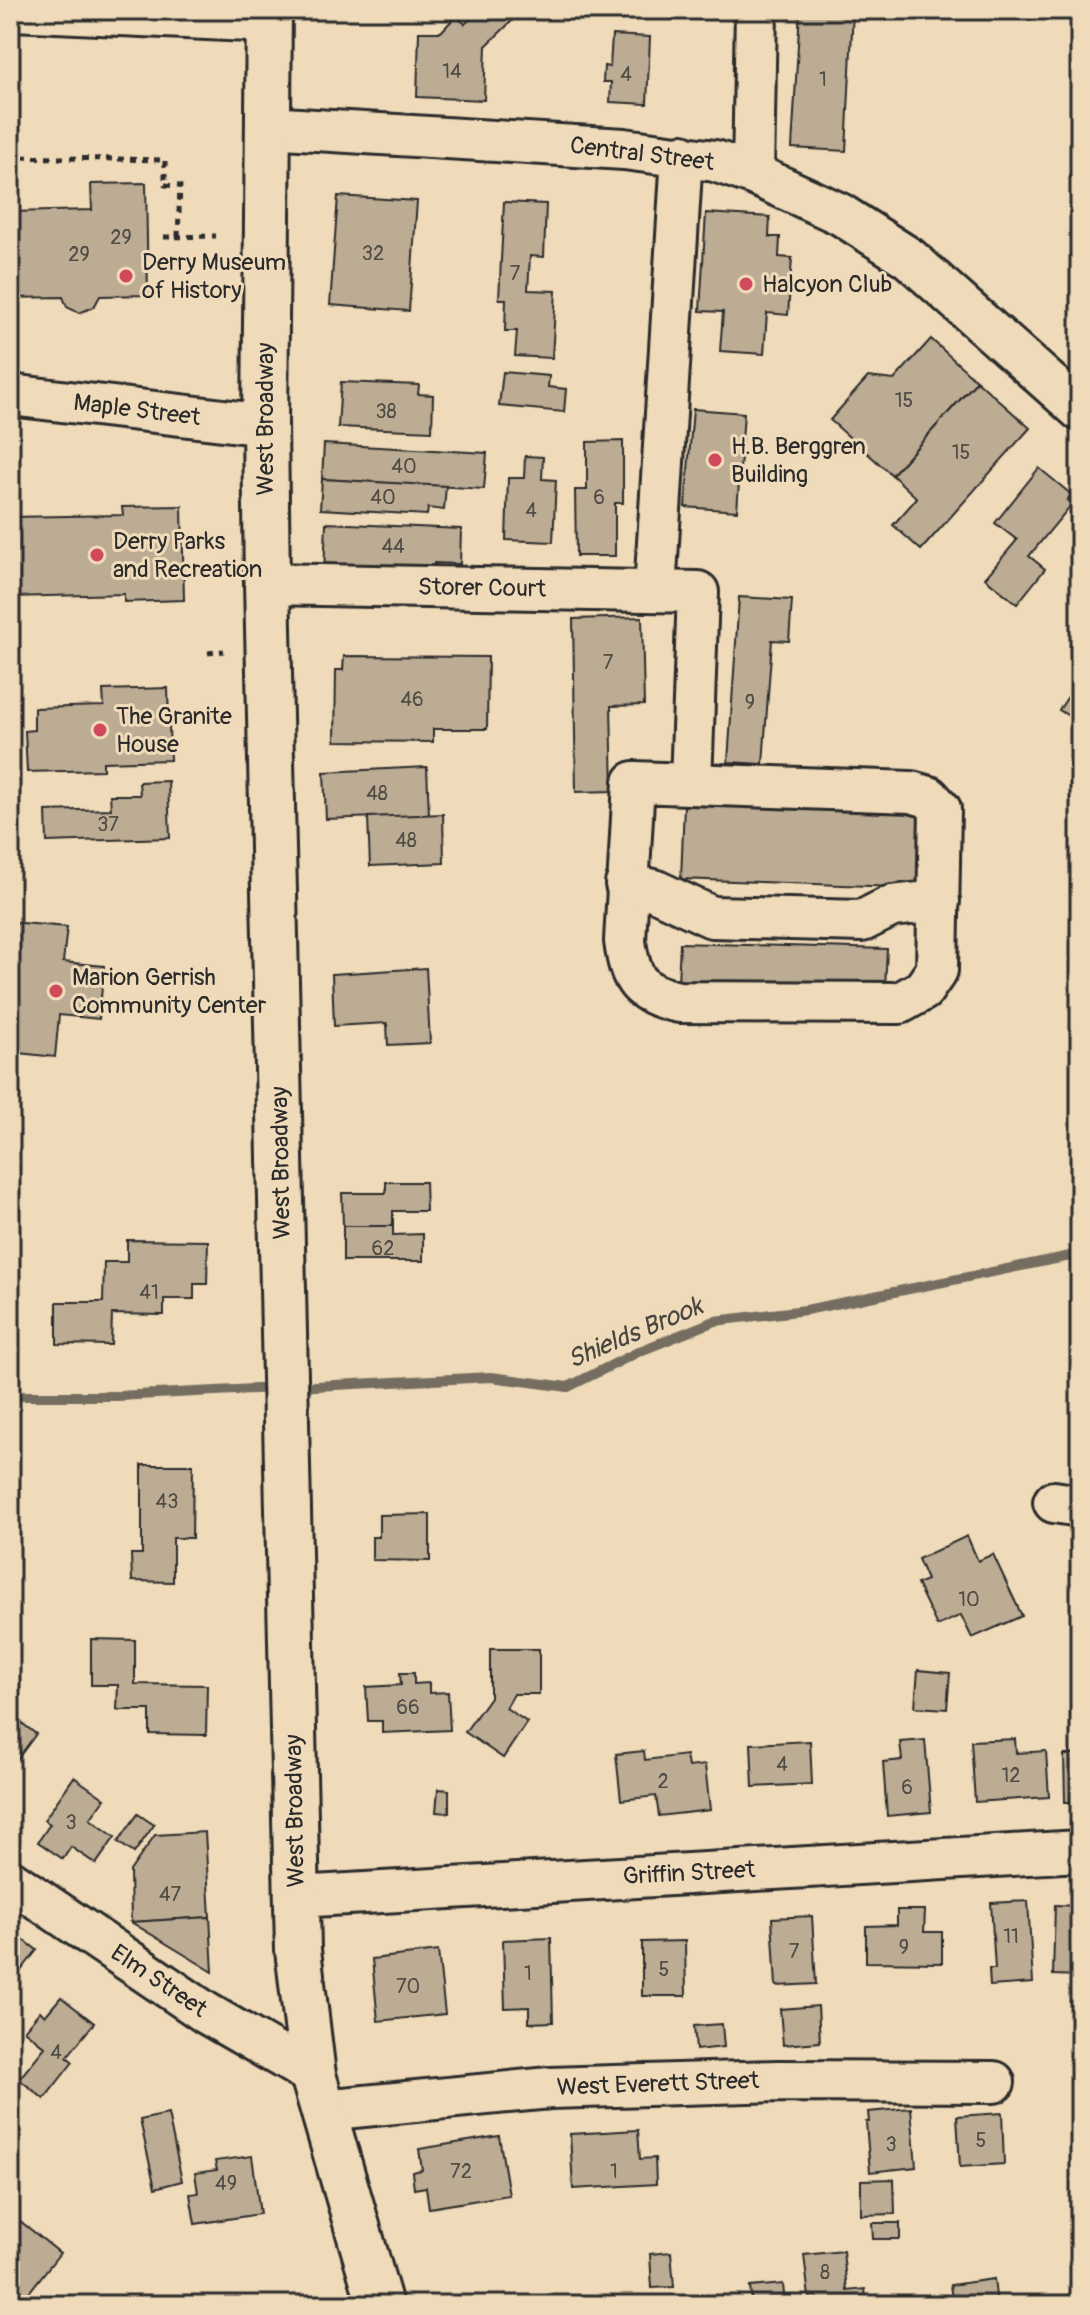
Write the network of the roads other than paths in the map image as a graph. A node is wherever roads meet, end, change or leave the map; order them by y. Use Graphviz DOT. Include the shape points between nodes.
graph roads {
  1 [pos="13,10"];
  2 [pos="756,10"];
  3 [pos="269,16"];
  4 [pos="267,127"];
  5 [pos="682,155"];
  6 [pos="753,174"];
  7 [pos="1073,389"];
  8 [pos="10,395"];
  9 [pos="265,425"];
  10 [pos="267,584"];
  11 [pos="655,591"];
  12 [pos="691,783"];
  13 [pos="626,884"];
  14 [pos="939,901"];
  15 [pos="1080,1851"];
  16 [pos="10,1880"];
  17 [pos="297,1897"];
  18 [pos="994,2082"];
  19 [pos="318,2093"];
  20 [pos="380,2305"];
  1 -- 3 [label="street"];
  2 -- 6 [label="street"];
  3 -- 4 [label="main road, West Broadway"];
  4 -- 5 [label="street, Central Street"];
  4 -- 9 [label="main road, West Broadway"];
  5 -- 6 [label="street, Central Street"];
  5 -- 11 [label="street"];
  6 -- 7 [label="street, Central Street" via="840,214 898,251"];
  8 -- 9 [label="street, Maple Street"];
  9 -- 10 [label="main road, West Broadway"];
  10 -- 11 [label="street, Storer Court"];
  10 -- 17 [label="main road, West Broadway"];
  11 -- 12 [label="street, Storer Court" via="698,592"];
  12 -- 13 [label="street" via="634,782"];
  12 -- 14 [label="street" via="929,797 940,809"];
  13 -- 14 [label="street" via="654,890 712,917 862,921 892,906"];
  13 -- 14 [label="street" via="628,967 640,987 679,1002 900,1003 923,990 937,970"];
  15 -- 17 [label="street, Griffin Street"];
  16 -- 19 [label="street, Elm Street"];
  17 -- 19 [label="main road, West Broadway" via="298,1950"];
  18 -- 19 [label="street, West Everett Street" via="777,2081"];
  19 -- 20 [label="main road, West Broadway"];
}
